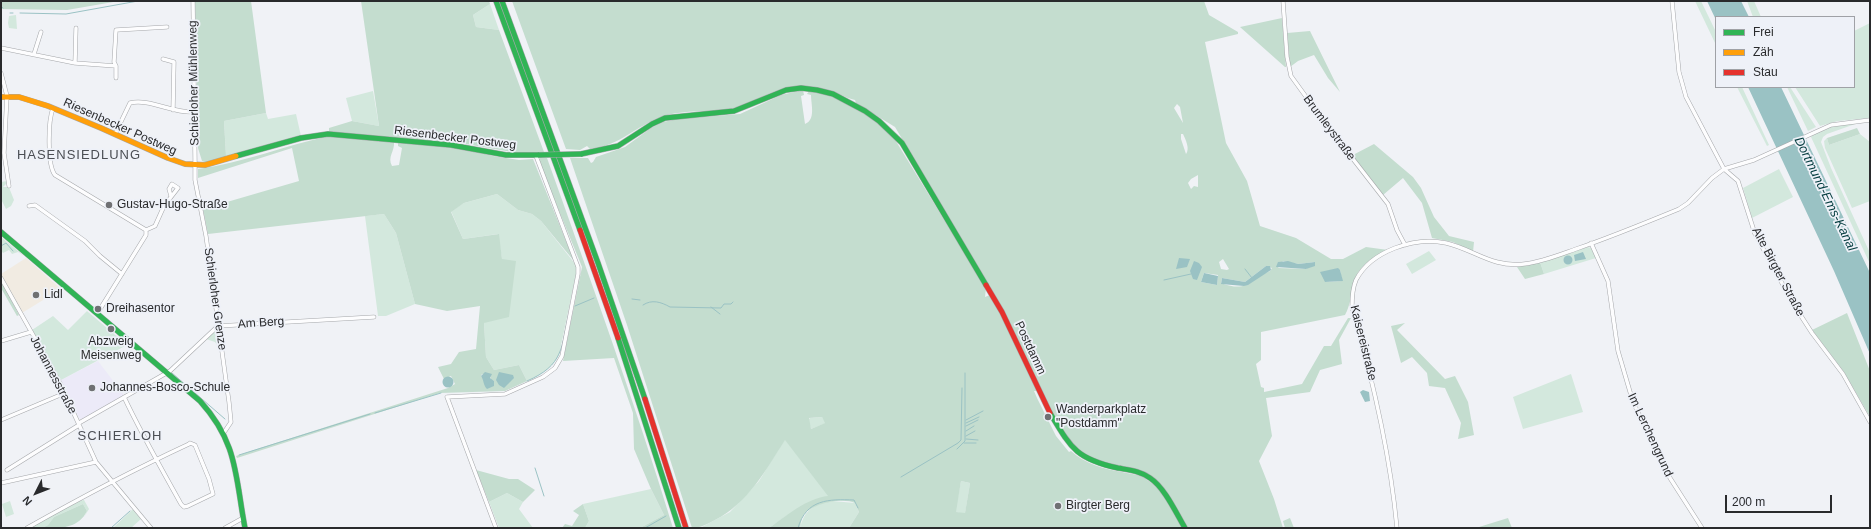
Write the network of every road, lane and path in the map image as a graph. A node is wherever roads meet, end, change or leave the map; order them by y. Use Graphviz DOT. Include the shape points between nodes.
graph roads {
  1 [pos="193,1"];
  2 [pos="496,1"];
  3 [pos="502,1"];
  4 [pos="1283,1"];
  5 [pos="1672,1"];
  6 [pos="167,27"];
  7 [pos="76,28"];
  8 [pos="41,32"];
  9 [pos="1,48"];
  10 [pos="34,54"];
  11 [pos="163,59"];
  12 [pos="75,63"];
  13 [pos="116,66"];
  14 [pos="1,73"];
  15 [pos="116,78"];
  16 [pos="7,96"];
  17 [pos="1,97"];
  18 [pos="53,108"];
  19 [pos="174,110"];
  20 [pos="195,112"];
  21 [pos="1870,120"];
  22 [pos="892,132"];
  23 [pos="115,134"];
  24 [pos="537,156"];
  25 [pos="195,166"];
  26 [pos="1724,169"];
  27 [pos="9,186"];
  28 [pos="171,196"];
  29 [pos="29,206"];
  30 [pos="146,230"];
  31 [pos="1,232"];
  32 [pos="1591,243"];
  33 [pos="1405,245"];
  34 [pos="122,274"];
  35 [pos="1,278"];
  36 [pos="97,314"];
  37 [pos="374,318"];
  38 [pos="218,326"];
  39 [pos="30,332"];
  40 [pos="1,341"];
  41 [pos="166,372"];
  42 [pos="65,393"];
  43 [pos="124,397"];
  44 [pos="1,420"];
  45 [pos="1870,422"];
  46 [pos="79,424"];
  47 [pos="225,432"];
  48 [pos="156,459"];
  49 [pos="96,462"];
  50 [pos="7,470"];
  51 [pos="112,480"];
  52 [pos="1,483"];
  53 [pos="243,518"];
  54 [pos="27,528"];
  55 [pos="151,528"];
  56 [pos="225,528"];
  57 [pos="245,528"];
  58 [pos="496,528"];
  59 [pos="679,528"];
  60 [pos="686,528"];
  61 [pos="1185,528"];
  62 [pos="1397,528"];
  63 [pos="1702,528"];
  1 -- 20 [label="street, Schierloher Mühlenweg"];
  2 -- 59 [label="main road" via="614,324"];
  3 -- 60 [label="main road" via="614,306 656,429"];
  4 -- 33 [label="street, Brumleystraße" via="1291,76 1388,204"];
  5 -- 26 [label="street, Alte Birgter Straße" via="1682,84"];
  6 -- 13 [label="street" via="116,30"];
  7 -- 12 [label="street"];
  8 -- 10 [label="street"];
  9 -- 10 [label="street"];
  10 -- 12 [label="street"];
  11 -- 19 [label="street" via="174,62"];
  12 -- 13 [label="street"];
  13 -- 15 [label="street"];
  14 -- 16 [label="street"];
  16 -- 17 [label="main road, Riesenbecker Postweg"];
  16 -- 18 [label="main road, Riesenbecker Postweg" via="26,98"];
  16 -- 27 [label="street" via="4,153"];
  18 -- 23 [label="main road, Riesenbecker Postweg"];
  18 -- 30 [label="street" via="50,118 52,172"];
  19 -- 20 [label="street"];
  19 -- 23 [label="street" via="130,103"];
  20 -- 25 [label="street, Schierloher Mühlenweg"];
  21 -- 26 [label="street" via="1838,123 1814,131 1770,153"];
  22 -- 24 [label="main road, Riesenbecker Postweg, bridge" via="839,96 804,88 785,90 734,111 665,118 618,146 581,154"];
  22 -- 61 [label="main road, Postdamm" via="902,143 1002,312 1061,434 1076,451 1096,463 1138,472 1151,478 1168,498"];
  23 -- 25 [label="main road, Riesenbecker Postweg" via="166,159"];
  24 -- 25 [label="main road, Riesenbecker Postweg" via="506,155 451,145 328,134 301,138 218,162"];
  24 -- 58 [label="street" via="578,267 562,356 554,368 543,377 505,394 447,397"];
  25 -- 38 [label="street, Schierloher Grenze"];
  26 -- 32 [label="street, Kaisereistraße" via="1688,203 1678,209"];
  26 -- 45 [label="street, Alte Birgter Straße" via="1738,180 1755,234 1794,306 1842,374"];
  28 -- 30 [label="street" via="155,226"];
  29 -- 34 [label="street" via="35,205 85,240"];
  30 -- 34 [label="street" via="146,235"];
  31 -- 36 [label="main road"];
  32 -- 33 [label="street, Kaisereistraße" via="1548,259 1515,265 1484,259 1452,244 1438,241 1424,240"];
  32 -- 63 [label="street, Im Lerchengrund" via="1608,281 1618,351 1633,402 1668,474"];
  33 -- 62 [label="street, Kaisereistraße" via="1379,256 1364,269 1356,280 1352,297 1352,307 1378,401"];
  34 -- 36 [label="street"];
  35 -- 39 [label="street, Johannesstraße"];
  36 -- 41 [label="main road"];
  37 -- 38 [label="street, Am Berg"];
  38 -- 41 [label="street"];
  38 -- 47 [label="street, Schierloher Grenze" via="231,422"];
  39 -- 40 [label="street"];
  39 -- 42 [label="street, Johannesstraße"];
  41 -- 43 [label="street"];
  41 -- 47 [label="main road" via="207,407"];
  42 -- 44 [label="street"];
  42 -- 46 [label="street, Johannesstraße"];
  43 -- 46 [label="street"];
  43 -- 48 [label="street"];
  46 -- 49 [label="street, Johannesstraße"];
  46 -- 50 [label="street"];
  47 -- 53 [label="main road" via="235,462"];
  48 -- 48 [label="street" via="184,507 213,494 193,443"];
  48 -- 51 [label="street"];
  49 -- 51 [label="street, Johannesstraße"];
  49 -- 52 [label="street"];
  51 -- 54 [label="street"];
  51 -- 55 [label="street, Johannesstraße"];
  53 -- 56 [label="street"];
  53 -- 57 [label="main road"];
}
